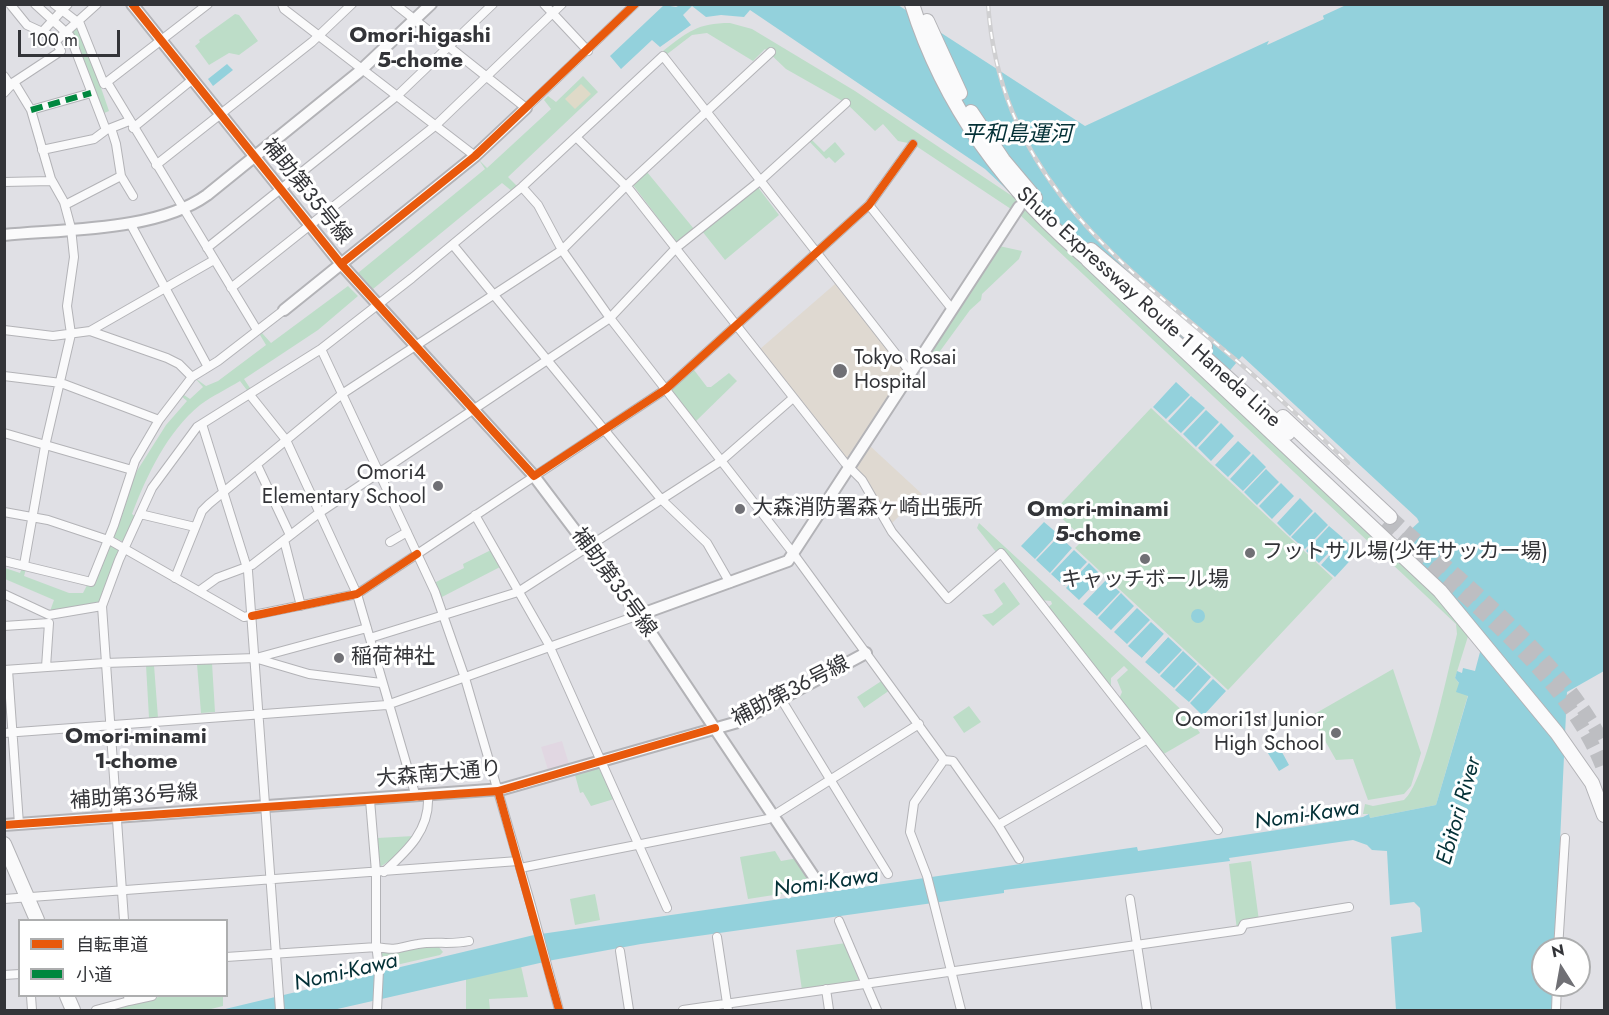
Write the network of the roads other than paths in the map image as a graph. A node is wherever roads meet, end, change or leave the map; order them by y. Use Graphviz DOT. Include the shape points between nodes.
graph roads {
  1 [pos="10,4"];
  2 [pos="35,4"];
  3 [pos="54,4"];
  4 [pos="68,4"];
  5 [pos="97,4"];
  6 [pos="132,4"];
  7 [pos="208,4"];
  8 [pos="282,4"];
  9 [pos="352,4"];
  10 [pos="395,4"];
  11 [pos="431,4"];
  12 [pos="494,4"];
  13 [pos="544,4"];
  14 [pos="562,4"];
  15 [pos="635,4"];
  16 [pos="912,4"];
  17 [pos="921,4"];
  18 [pos="60,11"];
  19 [pos="552,14"];
  20 [pos="415,20"];
  21 [pos="51,21"];
  22 [pos="77,22"];
  23 [pos="43,31"];
  24 [pos="67,32"];
  25 [pos="320,35"];
  26 [pos="162,40"];
  27 [pos="56,41"];
  28 [pos="449,46"];
  29 [pos="588,51"];
  30 [pos="771,52"];
  31 [pos="363,68"];
  32 [pos="4,76"];
  33 [pos="486,76"];
  34 [pos="193,79"];
  35 [pos="107,82"];
  36 [pos="13,84"];
  37 [pos="4,93"];
  38 [pos="91,93"];
  39 [pos="398,95"];
  40 [pos="846,103"];
  41 [pos="526,108"];
  42 [pos="31,110"];
  43 [pos="706,110"];
  44 [pos="221,114"];
  45 [pos="131,124"];
  46 [pos="436,124"];
  47 [pos="108,129"];
  48 [pos="576,137"];
  49 [pos="913,144"];
  50 [pos="42,150"];
  51 [pos="475,156"];
  52 [pos="255,157"];
  53 [pos="156,165"];
  54 [pos="121,176"];
  55 [pos="761,180"];
  56 [pos="52,181"];
  57 [pos="4,182"];
  58 [pos="626,186"];
  59 [pos="522,187"];
  60 [pos="281,189"];
  61 [pos="134,196"];
  62 [pos="65,205"];
  63 [pos="869,205"];
  64 [pos="1019,207"];
  65 [pos="183,209"];
  66 [pos="130,223"];
  67 [pos="309,225"];
  68 [pos="71,228"];
  69 [pos="4,236"];
  70 [pos="453,245"];
  71 [pos="207,248"];
  72 [pos="676,248"];
  73 [pos="562,250"];
  74 [pos="817,253"];
  75 [pos="214,260"];
  76 [pos="1088,260"];
  77 [pos="341,264"];
  78 [pos="165,288"];
  79 [pos="231,288"];
  80 [pos="494,295"];
  81 [pos="377,304"];
  82 [pos="284,309"];
  83 [pos="952,309"];
  84 [pos="610,318"];
  85 [pos="737,326"];
  86 [pos="4,330"];
  87 [pos="257,330"];
  88 [pos="90,331"];
  89 [pos="71,334"];
  90 [pos="415,345"];
  91 [pos="321,349"];
  92 [pos="548,360"];
  93 [pos="208,367"];
  94 [pos="910,372"];
  95 [pos="4,376"];
  96 [pos="192,377"];
  97 [pos="61,383"];
  98 [pos="666,389"];
  99 [pos="342,393"];
  100 [pos="250,395"];
  101 [pos="793,398"];
  102 [pos="473,409"];
  103 [pos="1275,415"];
  104 [pos="159,420"];
  105 [pos="202,424"];
  106 [pos="604,430"];
  107 [pos="4,433"];
  108 [pos="286,440"];
  109 [pos="45,446"];
  110 [pos="721,461"];
  111 [pos="257,465"];
  112 [pos="849,468"];
  113 [pos="132,470"];
  114 [pos="379,473"];
  115 [pos="534,476"];
  116 [pos="224,493"];
  117 [pos="661,500"];
  118 [pos="4,512"];
  119 [pos="319,513"];
  120 [pos="140,514"];
  121 [pos="475,515"];
  122 [pos="35,517"];
  123 [pos="1386,520"];
  124 [pos="195,526"];
  125 [pos="407,532"];
  126 [pos="287,537"];
  127 [pos="109,540"];
  128 [pos="390,542"];
  129 [pos="123,546"];
  130 [pos="587,546"];
  131 [pos="417,554"];
  132 [pos="793,554"];
  133 [pos="4,561"];
  134 [pos="24,565"];
  135 [pos="248,569"];
  136 [pos="175,578"];
  137 [pos="730,583"];
  138 [pos="199,591"];
  139 [pos="518,592"];
  140 [pos="4,594"];
  141 [pos="357,594"];
  142 [pos="102,606"];
  143 [pos="301,606"];
  144 [pos="639,615"];
  145 [pos="252,616"];
  146 [pos="444,616"];
  147 [pos="49,619"];
  148 [pos="4,626"];
  149 [pos="368,628"];
  150 [pos="370,638"];
  151 [pos="549,648"];
  152 [pos="866,653"];
  153 [pos="256,658"];
  154 [pos="105,663"];
  155 [pos="46,667"];
  156 [pos="6,670"];
  157 [pos="465,678"];
  158 [pos="381,683"];
  159 [pos="781,699"];
  160 [pos="387,705"];
  161 [pos="260,714"];
  162 [pos="919,724"];
  163 [pos="110,726"];
  164 [pos="715,728"];
  165 [pos="8,733"];
  166 [pos="1146,740"];
  167 [pos="944,760"];
  168 [pos="600,761"];
  169 [pos="831,780"];
  170 [pos="498,790"];
  171 [pos="416,796"];
  172 [pos="428,796"];
  173 [pos="370,800"];
  174 [pos="266,807"];
  175 [pos="1605,815"];
  176 [pos="774,816"];
  177 [pos="116,818"];
  178 [pos="19,824"];
  179 [pos="4,825"];
  180 [pos="998,825"];
  181 [pos="1218,830"];
  182 [pos="1565,838"];
  183 [pos="4,844"];
  184 [pos="638,845"];
  185 [pos="1019,859"];
  186 [pos="519,865"];
  187 [pos="380,872"];
  188 [pos="888,874"];
  189 [pos="272,880"];
  190 [pos="820,886"];
  191 [pos="121,891"];
  192 [pos="28,898"];
  193 [pos="4,899"];
  194 [pos="1130,899"];
  195 [pos="1349,907"];
  196 [pos="667,908"];
  197 [pos="36,919"];
  198 [pos="124,919"];
  199 [pos="839,921"];
  200 [pos="717,937"];
  201 [pos="1559,937"];
  202 [pos="469,941"];
  203 [pos="1137,945"];
  204 [pos="377,947"];
  205 [pos="620,951"];
  206 [pos="277,954"];
  207 [pos="228,957"];
  208 [pos="951,971"];
  209 [pos="866,984"];
  210 [pos="826,989"];
  211 [pos="67,997"];
  212 [pos="129,998"];
  213 [pos="728,1007"];
  214 [pos="73,1011"];
  215 [pos="96,1011"];
  216 [pos="280,1011"];
  217 [pos="377,1011"];
  218 [pos="559,1011"];
  219 [pos="629,1011"];
  220 [pos="683,1011"];
  221 [pos="829,1011"];
  222 [pos="878,1011"];
  223 [pos="961,1011"];
  224 [pos="1147,1011"];
  1 -- 23 [label="street" via="27,25"];
  2 -- 21 [label="street"];
  3 -- 18 [label="street"];
  4 -- 18 [label="street"];
  5 -- 22 [label="street"];
  6 -- 26 [label="street, 補助第35号線"];
  7 -- 26 [label="street"];
  8 -- 25 [label="street"];
  9 -- 25 [label="street"];
  10 -- 20 [label="street"];
  11 -- 20 [label="street"];
  12 -- 28 [label="street"];
  13 -- 19 [label="street"];
  14 -- 19 [label="street"];
  15 -- 29 [label="street"];
  16 -- 76 [label="highway, Shuto Expressway Route 1 Haneda Line" via="938,73 978,141 1013,188"];
  17 -- 103 [label="highway, Shuto Expressway Route 1 Haneda Line" via="959,92 1020,181 1078,239 1190,333"];
  18 -- 21 [label="street"];
  18 -- 22 [label="street"];
  19 -- 29 [label="street"];
  19 -- 33 [label="street"];
  20 -- 28 [label="street"];
  20 -- 31 [label="street"];
  21 -- 23 [label="street"];
  21 -- 24 [label="street"];
  22 -- 24 [label="street"];
  22 -- 35 [label="street" via="104,84"];
  23 -- 27 [label="street"];
  24 -- 27 [label="street"];
  24 -- 38 [label="street"];
  25 -- 31 [label="street"];
  25 -- 44 [label="street"];
  26 -- 34 [label="street, 補助第35号線"];
  26 -- 35 [label="street"];
  27 -- 36 [label="street" via="61,51"];
  28 -- 33 [label="street"];
  28 -- 39 [label="street"];
  29 -- 41 [label="street"];
  30 -- 43 [label="street"];
  31 -- 39 [label="street"];
  31 -- 52 [label="street"];
  32 -- 36 [label="street"];
  33 -- 41 [label="street"];
  33 -- 46 [label="street"];
  34 -- 44 [label="street, 補助第35号線"];
  34 -- 45 [label="street"];
  35 -- 45 [label="street"];
  36 -- 37 [label="street"];
  36 -- 42 [label="street"];
  38 -- 42 [label="street"];
  38 -- 47 [label="street"];
  39 -- 46 [label="street"];
  39 -- 60 [label="street"];
  40 -- 55 [label="street"];
  41 -- 51 [label="street"];
  42 -- 50 [label="street"];
  43 -- 48 [label="street" via="663,56"];
  43 -- 55 [label="street"];
  43 -- 58 [label="street"];
  44 -- 52 [label="street, 補助第35号線"];
  44 -- 53 [label="street"];
  45 -- 47 [label="street"];
  45 -- 53 [label="street"];
  46 -- 51 [label="street"];
  46 -- 67 [label="street"];
  47 -- 50 [label="street" via="94,139"];
  47 -- 54 [label="street" via="116,144"];
  48 -- 58 [label="street"];
  48 -- 59 [label="street"];
  49 -- 63 [label="street"];
  50 -- 56 [label="street"];
  51 -- 77 [label="street"];
  52 -- 60 [label="street, 補助第35号線"];
  52 -- 65 [label="street"];
  53 -- 65 [label="street"];
  54 -- 61 [label="street"];
  54 -- 62 [label="street"];
  55 -- 72 [label="street"];
  55 -- 74 [label="street"];
  56 -- 57 [label="street"];
  56 -- 62 [label="street"];
  58 -- 72 [label="street"];
  58 -- 73 [label="street"];
  59 -- 70 [label="street"];
  59 -- 73 [label="street" via="538,205"];
  60 -- 67 [label="street, 補助第35号線"];
  60 -- 71 [label="street"];
  62 -- 68 [label="street"];
  63 -- 74 [label="street"];
  63 -- 83 [label="street"];
  64 -- 83 [label="street"];
  65 -- 66 [label="street"];
  65 -- 71 [label="street"];
  66 -- 68 [label="street"];
  66 -- 78 [label="street"];
  67 -- 77 [label="street, 補助第35号線"];
  67 -- 79 [label="street"];
  68 -- 69 [label="street"];
  68 -- 89 [label="street" via="74,257 67,306"];
  70 -- 80 [label="street"];
  70 -- 81 [label="street"];
  71 -- 75 [label="street"];
  72 -- 84 [label="street"];
  72 -- 85 [label="street"];
  73 -- 80 [label="street"];
  73 -- 84 [label="street"];
  74 -- 85 [label="street"];
  74 -- 94 [label="street"];
  75 -- 78 [label="street"];
  75 -- 79 [label="street"];
  76 -- 103 [label="highway, Shuto Expressway Route 1 Haneda Line"];
  76 -- 175 [label="highway" via="1440,591 1563,741 1592,783"];
  77 -- 81 [label="street, 補助第35号線"];
  77 -- 82 [label="street"];
  78 -- 88 [label="street"];
  78 -- 93 [label="street"];
  79 -- 87 [label="street"];
  80 -- 90 [label="street"];
  80 -- 92 [label="street"];
  81 -- 90 [label="street, 補助第35号線"];
  81 -- 91 [label="street"];
  82 -- 87 [label="street"];
  83 -- 94 [label="street"];
  84 -- 92 [label="street"];
  84 -- 98 [label="street"];
  85 -- 98 [label="street"];
  85 -- 101 [label="street"];
  86 -- 89 [label="street" via="53,336"];
  87 -- 93 [label="street"];
  88 -- 89 [label="street"];
  88 -- 96 [label="street" via="167,358"];
  89 -- 97 [label="street"];
  90 -- 99 [label="street"];
  90 -- 102 [label="street, 補助第35号線"];
  91 -- 99 [label="street"];
  91 -- 100 [label="street"];
  92 -- 102 [label="street"];
  92 -- 106 [label="street"];
  93 -- 96 [label="street"];
  94 -- 112 [label="street"];
  95 -- 97 [label="street"];
  96 -- 104 [label="street"];
  97 -- 104 [label="street"];
  97 -- 109 [label="street"];
  98 -- 106 [label="street"];
  98 -- 110 [label="street"];
  99 -- 108 [label="street"];
  99 -- 114 [label="street"];
  100 -- 105 [label="street"];
  100 -- 108 [label="street"];
  101 -- 110 [label="street"];
  101 -- 112 [label="street"];
  102 -- 114 [label="street"];
  102 -- 115 [label="street, 補助第35号線"];
  103 -- 123 [label="highway, Shuto Expressway Route 1 Haneda Line"];
  104 -- 113 [label="street"];
  105 -- 116 [label="street"];
  105 -- 120 [label="street" via="166,467"];
  106 -- 115 [label="street"];
  106 -- 117 [label="street"];
  107 -- 109 [label="street"];
  108 -- 111 [label="street"];
  108 -- 119 [label="street"];
  109 -- 113 [label="street"];
  109 -- 122 [label="street"];
  110 -- 117 [label="street"];
  110 -- 132 [label="street"];
  111 -- 116 [label="street"];
  111 -- 126 [label="street"];
  112 -- 132 [label="street"];
  112 -- 166 [label="street" via="862,480 892,532 948,599 1001,553"];
  113 -- 127 [label="street"];
  114 -- 119 [label="street"];
  114 -- 125 [label="street"];
  115 -- 121 [label="street"];
  115 -- 130 [label="street, 補助第35号線"];
  116 -- 124 [label="street" via="202,511"];
  116 -- 135 [label="street"];
  117 -- 130 [label="street"];
  117 -- 137 [label="street" via="707,543"];
  118 -- 122 [label="street"];
  119 -- 126 [label="street"];
  119 -- 141 [label="street"];
  120 -- 124 [label="street"];
  120 -- 129 [label="street"];
  121 -- 131 [label="street"];
  121 -- 139 [label="street"];
  122 -- 127 [label="street"];
  122 -- 134 [label="street"];
  124 -- 136 [label="street"];
  125 -- 128 [label="street"];
  125 -- 131 [label="street"];
  126 -- 135 [label="street"];
  126 -- 143 [label="street"];
  127 -- 129 [label="street"];
  127 -- 134 [label="street" via="93,580 88,583"];
  129 -- 136 [label="street"];
  129 -- 142 [label="street"];
  130 -- 139 [label="street"];
  130 -- 144 [label="street, 補助第35号線"];
  131 -- 141 [label="street"];
  131 -- 146 [label="street"];
  132 -- 137 [label="street" via="782,564"];
  132 -- 152 [label="street"];
  133 -- 134 [label="street"];
  135 -- 138 [label="street" via="217,578"];
  135 -- 145 [label="street"];
  136 -- 138 [label="street"];
  137 -- 144 [label="street"];
  138 -- 145 [label="street" via="244,617"];
  139 -- 146 [label="street"];
  139 -- 151 [label="street"];
  140 -- 147 [label="street"];
  141 -- 143 [label="street"];
  141 -- 149 [label="street"];
  142 -- 147 [label="street"];
  142 -- 154 [label="street"];
  143 -- 145 [label="street"];
  144 -- 151 [label="street"];
  144 -- 164 [label="street, 補助第35号線"];
  145 -- 153 [label="street"];
  146 -- 150 [label="street"];
  146 -- 157 [label="street"];
  147 -- 148 [label="street"];
  147 -- 155 [label="street"];
  149 -- 150 [label="street"];
  149 -- 153 [label="street"];
  150 -- 158 [label="street"];
  151 -- 157 [label="street"];
  151 -- 168 [label="street"];
  152 -- 159 [label="street, 補助第36号線"];
  152 -- 162 [label="street"];
  153 -- 154 [label="street"];
  153 -- 158 [label="street" via="309,674"];
  153 -- 161 [label="street"];
  154 -- 155 [label="street"];
  154 -- 163 [label="street"];
  155 -- 156 [label="street"];
  156 -- 165 [label="street"];
  157 -- 160 [label="street"];
  157 -- 170 [label="street"];
  158 -- 160 [label="street"];
  159 -- 164 [label="street, 補助第36号線" via="738,722"];
  159 -- 169 [label="street"];
  160 -- 161 [label="street"];
  160 -- 171 [label="street"];
  161 -- 163 [label="street"];
  161 -- 174 [label="street"];
  162 -- 167 [label="street"];
  162 -- 169 [label="street"];
  163 -- 165 [label="street"];
  163 -- 177 [label="street"];
  164 -- 168 [label="street, 大森南大通り"];
  164 -- 176 [label="street, 補助第35号線"];
  165 -- 178 [label="street"];
  166 -- 180 [label="street"];
  166 -- 181 [label="street"];
  167 -- 180 [label="street" via="953,761"];
  167 -- 208 [label="street" via="913,805 910,832 927,876"];
  168 -- 170 [label="street, 大森南大通り"];
  168 -- 184 [label="street"];
  169 -- 176 [label="street"];
  169 -- 188 [label="street"];
  170 -- 172 [label="street, 大森南大通り"];
  170 -- 186 [label="street"];
  171 -- 172 [label="street, 大森南大通り"];
  171 -- 173 [label="street, 大森南大通り"];
  172 -- 187 [label="street" via="428,811 420,834 406,852"];
  173 -- 174 [label="street, 大森南大通り"];
  173 -- 187 [label="street"];
  174 -- 177 [label="street, 補助第36号線"];
  174 -- 189 [label="street"];
  176 -- 184 [label="street"];
  176 -- 190 [label="street, 補助第35号線"];
  177 -- 178 [label="street, 補助第36号線"];
  177 -- 191 [label="street"];
  178 -- 179 [label="street, 補助第36号線"];
  180 -- 185 [label="street"];
  182 -- 201 [label="street"];
  183 -- 192 [label="highway"];
  184 -- 186 [label="street"];
  184 -- 196 [label="street"];
  186 -- 187 [label="street"];
  186 -- 218 [label="street"];
  187 -- 189 [label="street"];
  187 -- 204 [label="street"];
  189 -- 191 [label="street"];
  189 -- 206 [label="street"];
  191 -- 192 [label="street"];
  191 -- 198 [label="street"];
  192 -- 193 [label="street"];
  192 -- 197 [label="highway"];
  194 -- 203 [label="street"];
  195 -- 203 [label="street" via="1244,924 1241,930"];
  199 -- 209 [label="street"];
  200 -- 213 [label="street"];
  202 -- 204 [label="street" via="453,945 418,944 396,951"];
  203 -- 208 [label="street"];
  203 -- 224 [label="street"];
  204 -- 206 [label="street"];
  204 -- 217 [label="street"];
  205 -- 219 [label="street"];
  206 -- 207 [label="street"];
  206 -- 216 [label="street"];
  208 -- 209 [label="street"];
  208 -- 223 [label="street"];
  209 -- 210 [label="street"];
  209 -- 222 [label="street"];
  210 -- 213 [label="street"];
  210 -- 221 [label="street"];
  211 -- 214 [label="highway"];
  212 -- 215 [label="street"];
  213 -- 220 [label="street"];
}
